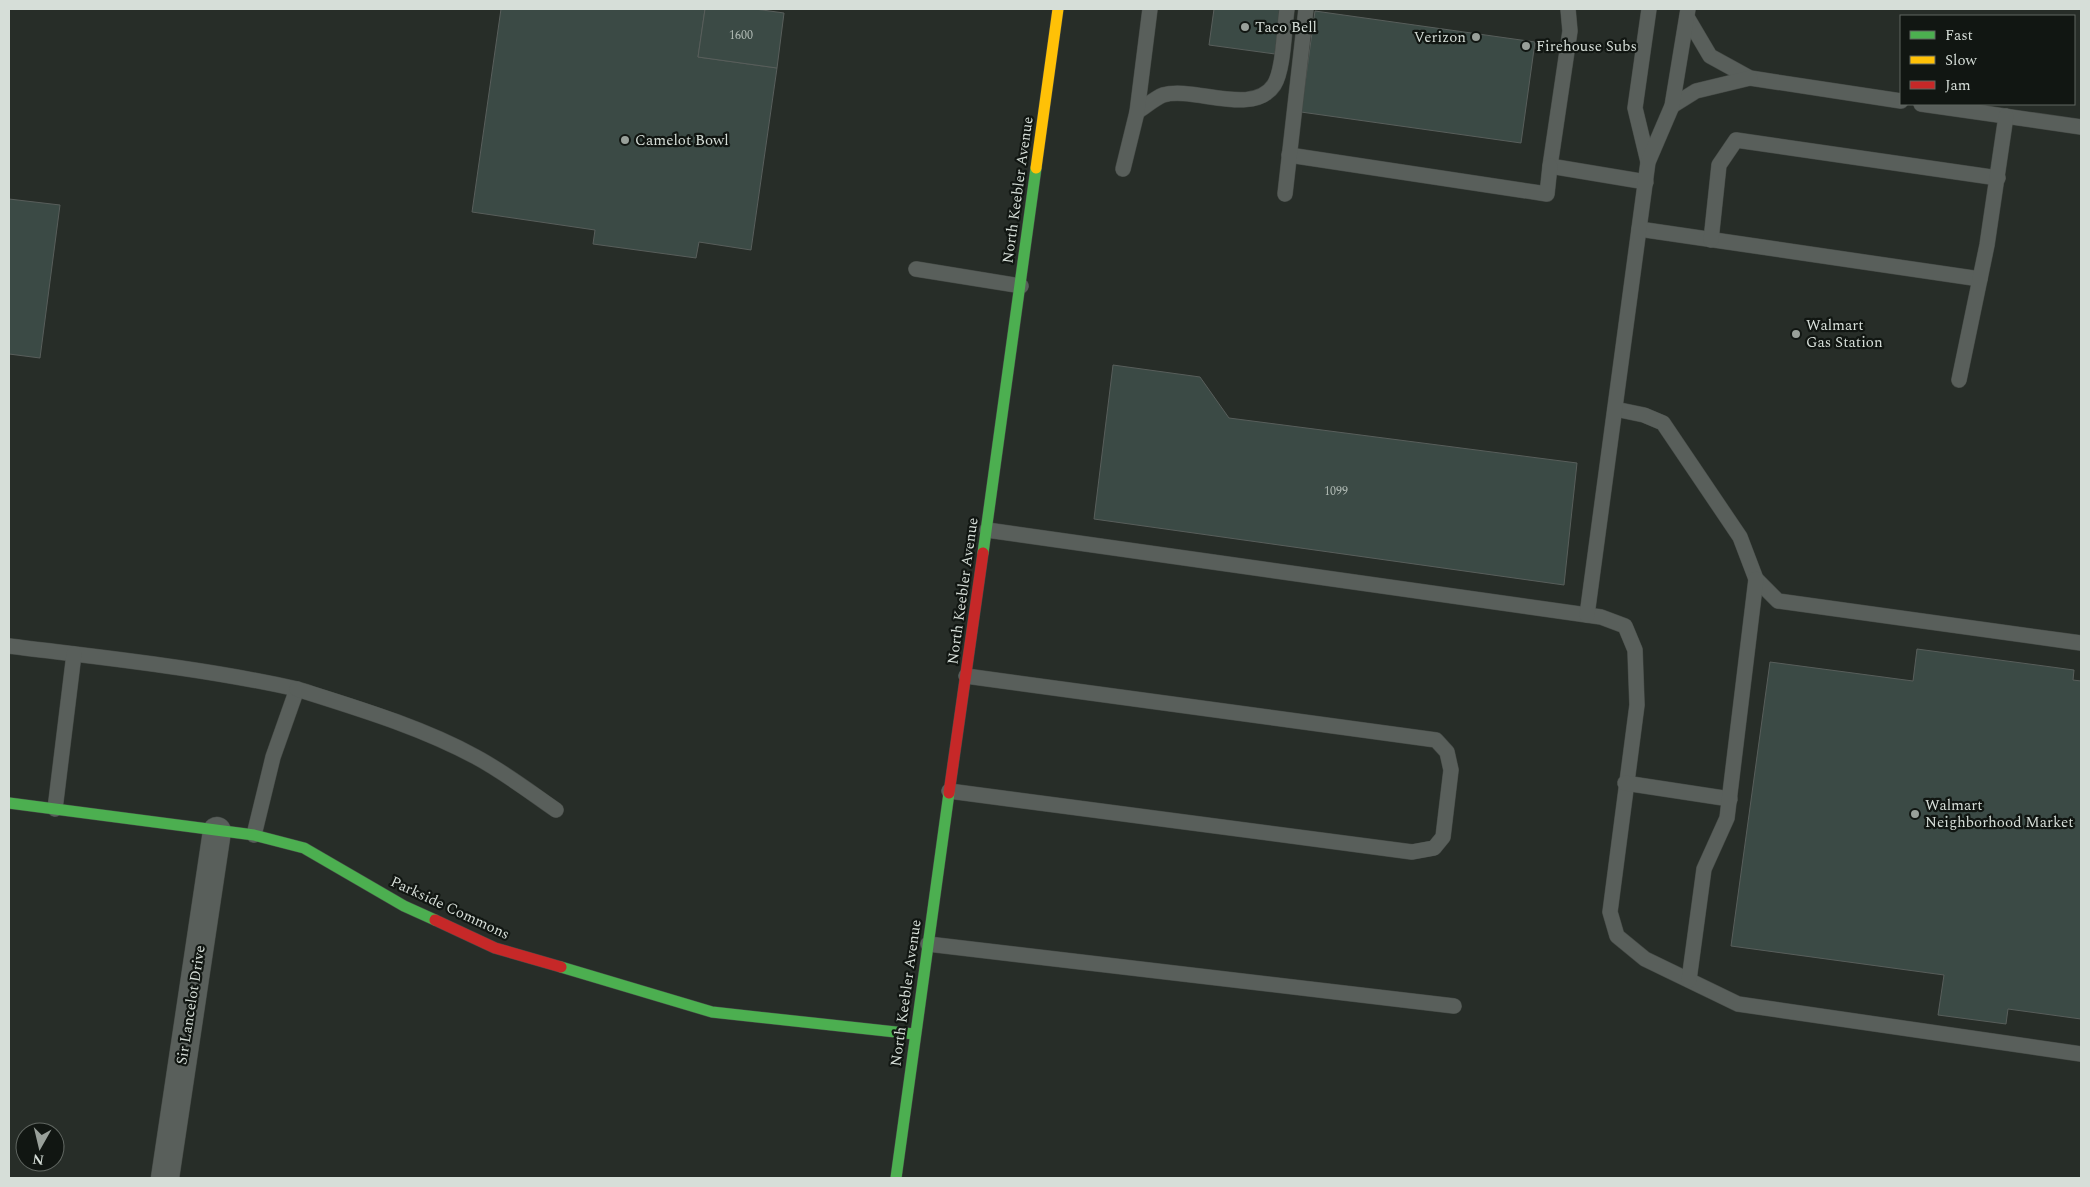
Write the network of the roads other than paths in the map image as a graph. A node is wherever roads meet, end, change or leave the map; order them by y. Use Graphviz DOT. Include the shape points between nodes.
graph roads {
  1 [pos="1058,9"];
  2 [pos="1150,9"];
  3 [pos="1287,9"];
  4 [pos="1306,9"];
  5 [pos="1568,9"];
  6 [pos="1649,9"];
  7 [pos="1687,13"];
  8 [pos="1750,78"];
  9 [pos="1900,101"];
  10 [pos="1929,105"];
  11 [pos="1672,106"];
  12 [pos="1137,112"];
  13 [pos="2006,116"];
  14 [pos="2081,128"];
  15 [pos="1289,155"];
  16 [pos="1648,162"];
  17 [pos="1550,166"];
  18 [pos="1123,169"];
  19 [pos="1998,178"];
  20 [pos="1646,182"];
  21 [pos="1285,194"];
  22 [pos="1639,230"];
  23 [pos="1711,240"];
  24 [pos="916,269"];
  25 [pos="1980,279"];
  26 [pos="1021,286"];
  27 [pos="1959,380"];
  28 [pos="1615,409"];
  29 [pos="987,530"];
  30 [pos="1756,579"];
  31 [pos="1588,615"];
  32 [pos="2081,642"];
  33 [pos="9,646"];
  34 [pos="74,654"];
  35 [pos="966,676"];
  36 [pos="297,689"];
  37 [pos="1625,783"];
  38 [pos="949,791"];
  39 [pos="1730,799"];
  40 [pos="9,803"];
  41 [pos="55,809"];
  42 [pos="556,810"];
  43 [pos="217,831"];
  44 [pos="254,835"];
  45 [pos="928,944"];
  46 [pos="1689,980"];
  47 [pos="1454,1006"];
  48 [pos="914,1034"];
  49 [pos="2081,1054"];
  50 [pos="165,1178"];
  51 [pos="896,1178"];
  1 -- 26 [label="street, North Keebler Avenue"];
  2 -- 12 [label="lane"];
  3 -- 12 [label="lane" via="1279,68 1274,84 1265,95 1245,100 1186,94 1163,96"];
  4 -- 15 [label="lane"];
  5 -- 17 [label="lane" via="1570,31"];
  6 -- 16 [label="lane" via="1635,108"];
  7 -- 8 [label="lane" via="1710,56"];
  7 -- 11 [label="lane"];
  8 -- 9 [label="lane"];
  8 -- 11 [label="lane" via="1696,91"];
  10 -- 13 [label="lane"];
  11 -- 16 [label="lane"];
  12 -- 18 [label="lane"];
  13 -- 14 [label="lane"];
  13 -- 19 [label="lane"];
  15 -- 17 [label="lane" via="1547,194"];
  15 -- 21 [label="lane"];
  16 -- 20 [label="lane"];
  17 -- 20 [label="lane"];
  19 -- 23 [label="lane" via="1736,140 1719,164"];
  19 -- 25 [label="lane"];
  20 -- 22 [label="lane"];
  22 -- 23 [label="lane"];
  22 -- 28 [label="lane"];
  23 -- 25 [label="lane"];
  24 -- 26 [label="lane"];
  25 -- 27 [label="lane"];
  26 -- 29 [label="street, North Keebler Avenue"];
  28 -- 30 [label="lane" via="1644,415 1662,423 1740,537"];
  28 -- 31 [label="lane"];
  29 -- 31 [label="lane"];
  29 -- 35 [label="street, North Keebler Avenue"];
  30 -- 32 [label="lane" via="1778,601"];
  30 -- 39 [label="lane"];
  31 -- 37 [label="lane" via="1625,626 1636,650 1637,705"];
  33 -- 34 [label="lane"];
  34 -- 36 [label="lane"];
  34 -- 41 [label="lane"];
  35 -- 38 [label="street, North Keebler Avenue"];
  35 -- 38 [label="lane" via="1436,740 1447,752 1451,770 1443,837 1434,848 1412,852"];
  36 -- 42 [label="lane" via="442,740 478,758"];
  36 -- 44 [label="lane" via="273,757"];
  37 -- 39 [label="lane"];
  37 -- 46 [label="lane" via="1610,912 1617,936 1645,959"];
  38 -- 45 [label="street, North Keebler Avenue"];
  39 -- 46 [label="lane" via="1727,818 1704,869"];
  40 -- 41 [label="street, Parkside Commons"];
  41 -- 43 [label="street, Parkside Commons"];
  43 -- 44 [label="street, Parkside Commons"];
  43 -- 50 [label="street, Sir Lancelot Drive"];
  44 -- 48 [label="street, Parkside Commons" via="304,848 404,906 495,948 712,1012"];
  45 -- 47 [label="lane"];
  45 -- 48 [label="street, North Keebler Avenue"];
  46 -- 49 [label="lane" via="1738,1004"];
  48 -- 51 [label="street, North Keebler Avenue"];
}
